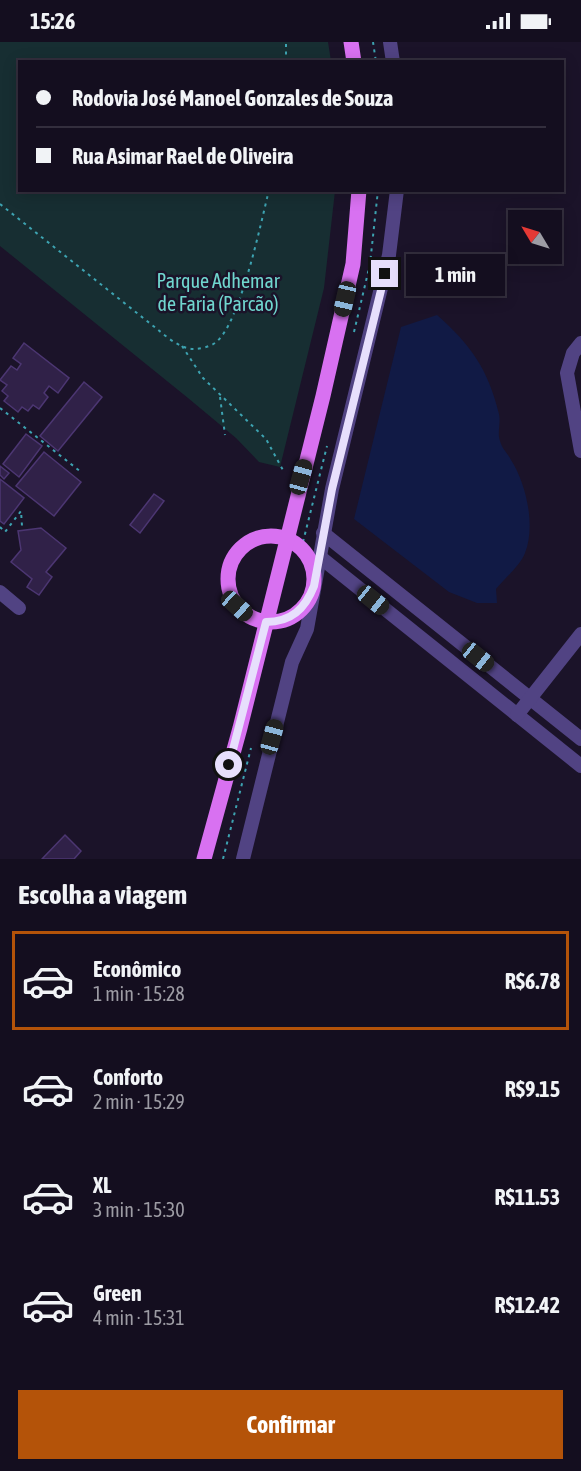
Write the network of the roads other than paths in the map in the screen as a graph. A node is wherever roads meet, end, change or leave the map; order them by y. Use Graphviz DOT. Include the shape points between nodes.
graph roads {
  1 [pos="351,42"];
  2 [pos="390,42"];
  3 [pos="354,60"];
  4 [pos="393,60"];
  5 [pos="359,192"];
  6 [pos="397,192"];
  7 [pos="578,352"];
  8 [pos="577,408"];
  9 [pos="581,451"];
  10 [pos="323,533"];
  11 [pos="285,538"];
  12 [pos="320,557"];
  13 [pos="314,586"];
  14 [pos="0,592"];
  15 [pos="20,608"];
  16 [pos="266,622"];
  17 [pos="581,634"];
  18 [pos="530,698"];
  19 [pos="517,715"];
  20 [pos="581,739"];
  21 [pos="581,766"];
  22 [pos="204,859"];
  23 [pos="243,859"];
  1 -- 3 [label="main road"];
  2 -- 4 [label="street"];
  5 -- 11 [label="main road" via="349,282"];
  6 -- 10 [label="street" via="381,293"];
  7 -- 8 [label="street" via="567,373"];
  8 -- 9 [label="street"];
  10 -- 12 [label="street"];
  10 -- 18 [label="street"];
  11 -- 13 [label="main road" via="309,558"];
  11 -- 16 [label="main road"];
  11 -- 16 [label="main road" via="259,537 235,554 229,567 227,581 237,606 248,616"];
  12 -- 13 [label="street"];
  12 -- 19 [label="street"];
  13 -- 16 [label="main road" via="300,611 282,621"];
  13 -- 23 [label="street" via="307,630 292,662"];
  14 -- 15 [label="street"];
  16 -- 22 [label="main road"];
  17 -- 18 [label="street"];
  18 -- 19 [label="street"];
  18 -- 20 [label="street"];
  19 -- 21 [label="street"];
}
